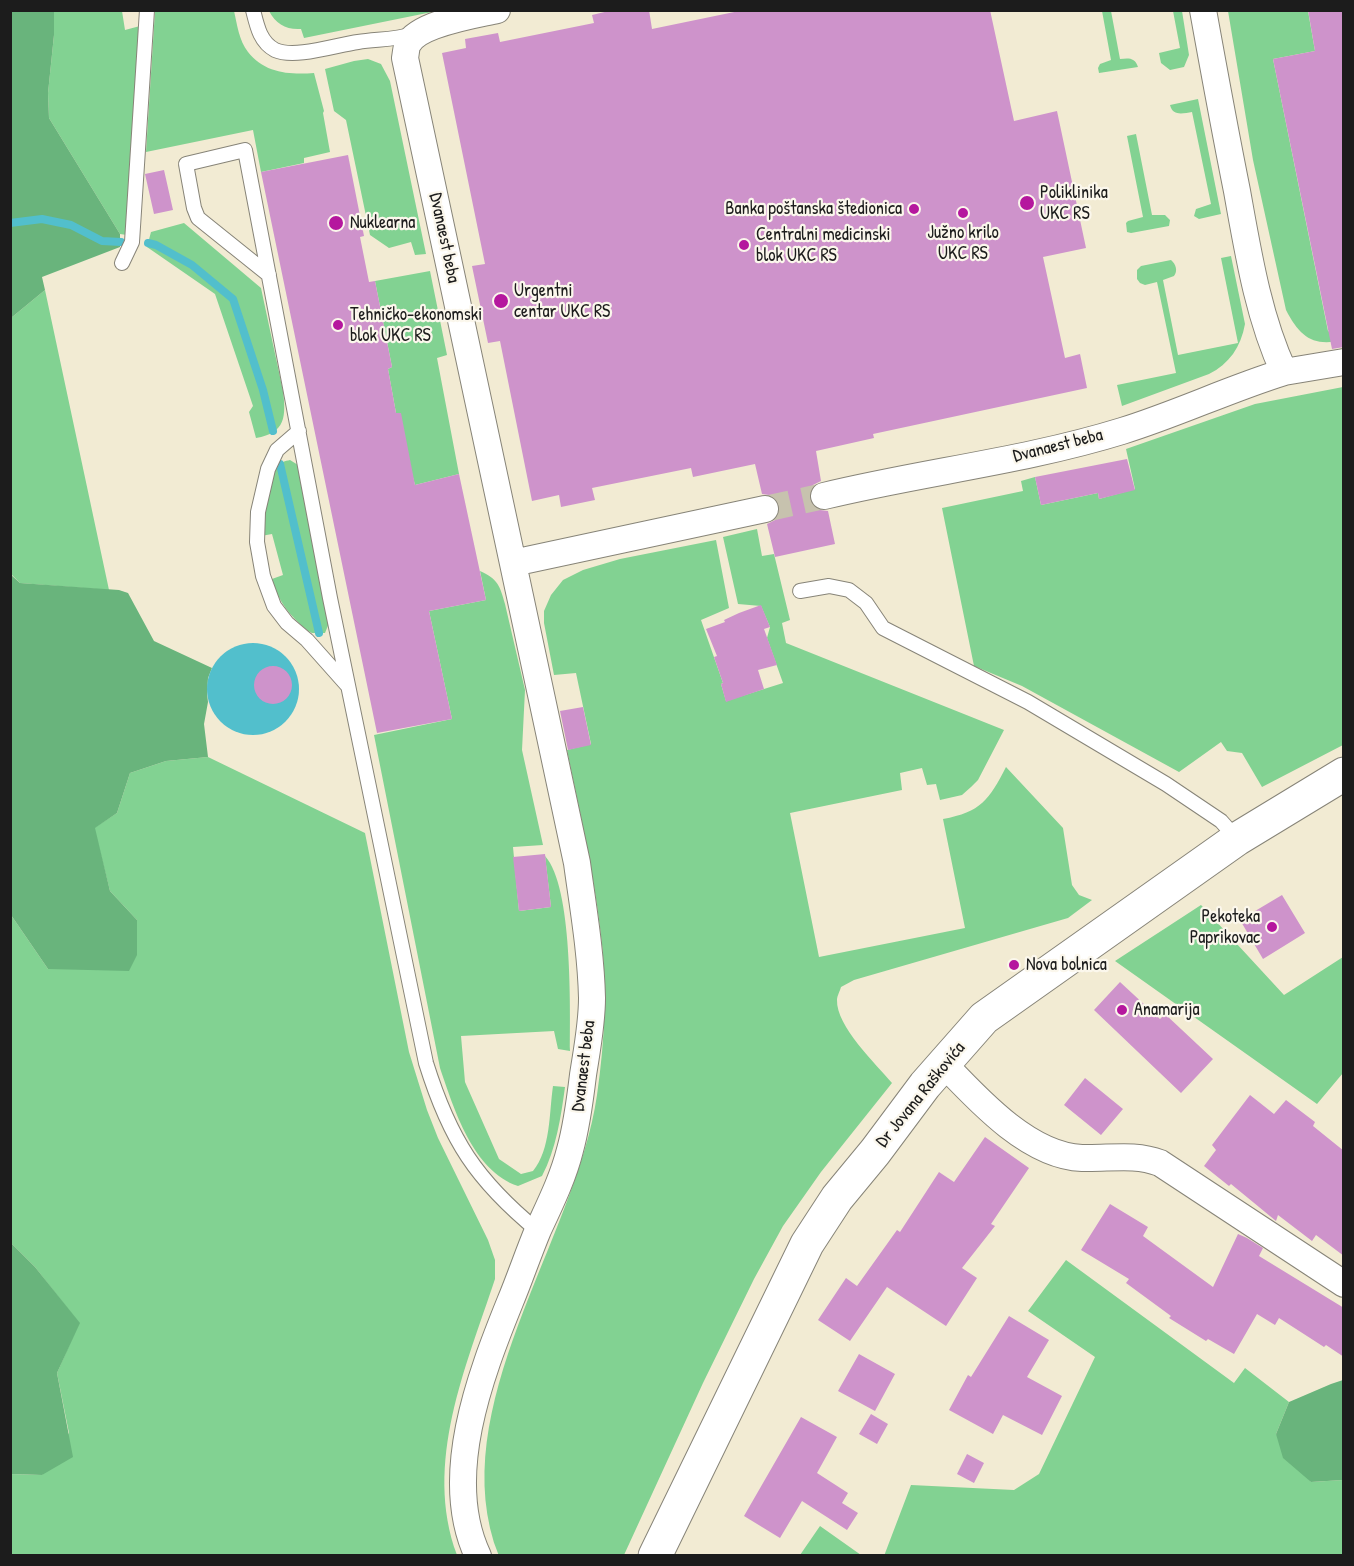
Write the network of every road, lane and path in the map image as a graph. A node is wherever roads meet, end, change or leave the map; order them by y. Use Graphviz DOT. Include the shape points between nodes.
graph roads {
  1 [pos="147,10"];
  2 [pos="253,10"];
  3 [pos="1203,10"];
  4 [pos="486,12"];
  5 [pos="424,31"];
  6 [pos="122,263"];
  7 [pos="269,275"];
  8 [pos="1344,363"];
  9 [pos="1284,372"];
  10 [pos="299,431"];
  11 [pos="824,496"];
  12 [pos="765,509"];
  13 [pos="513,562"];
  14 [pos="801,591"];
  15 [pos="349,687"];
  16 [pos="1344,774"];
  17 [pos="1237,839"];
  18 [pos="943,1063"];
  19 [pos="538,1230"];
  20 [pos="1344,1284"];
  21 [pos="478,1556"];
  22 [pos="655,1556"];
  1 -- 6 [label="lane" via="132,242"];
  2 -- 5 [label="lane" via="265,43 283,52 393,39"];
  3 -- 9 [label="street" via="1245,235 1266,328"];
  4 -- 5 [label="street, Dvanaest beba"];
  5 -- 13 [label="street, Dvanaest beba" via="407,45 405,58"];
  7 -- 7 [label="lane" via="198,218 186,164 245,150"];
  7 -- 10 [label="lane"];
  8 -- 9 [label="street, Dvanaest beba"];
  9 -- 11 [label="street, Dvanaest beba" via="1123,430 1022,456"];
  10 -- 15 [label="lane"];
  10 -- 15 [label="lane" via="277,450 268,469 258,512 257,542 263,576 274,606"];
  12 -- 13 [label="street"];
  13 -- 19 [label="street, Dvanaest beba" via="576,863 592,999 570,1153"];
  14 -- 17 [label="lane" via="829,586 849,590 866,603 884,628 1028,702 1166,784 1221,821"];
  15 -- 19 [label="lane" via="426,1063 437,1098 459,1144 484,1180"];
  16 -- 17 [label="street, Dr Jovana Raškovića"];
  17 -- 18 [label="street, Dr Jovana Raškovića" via="984,1018"];
  18 -- 20 [label="street" via="1002,1120 1038,1146 1057,1155 1146,1158 1160,1163"];
  18 -- 22 [label="street, Dr Jovana Raškovića" via="837,1198 807,1245"];
  19 -- 21 [label="street, Dvanaest beba" via="489,1354 466,1444 466,1521"];
}
